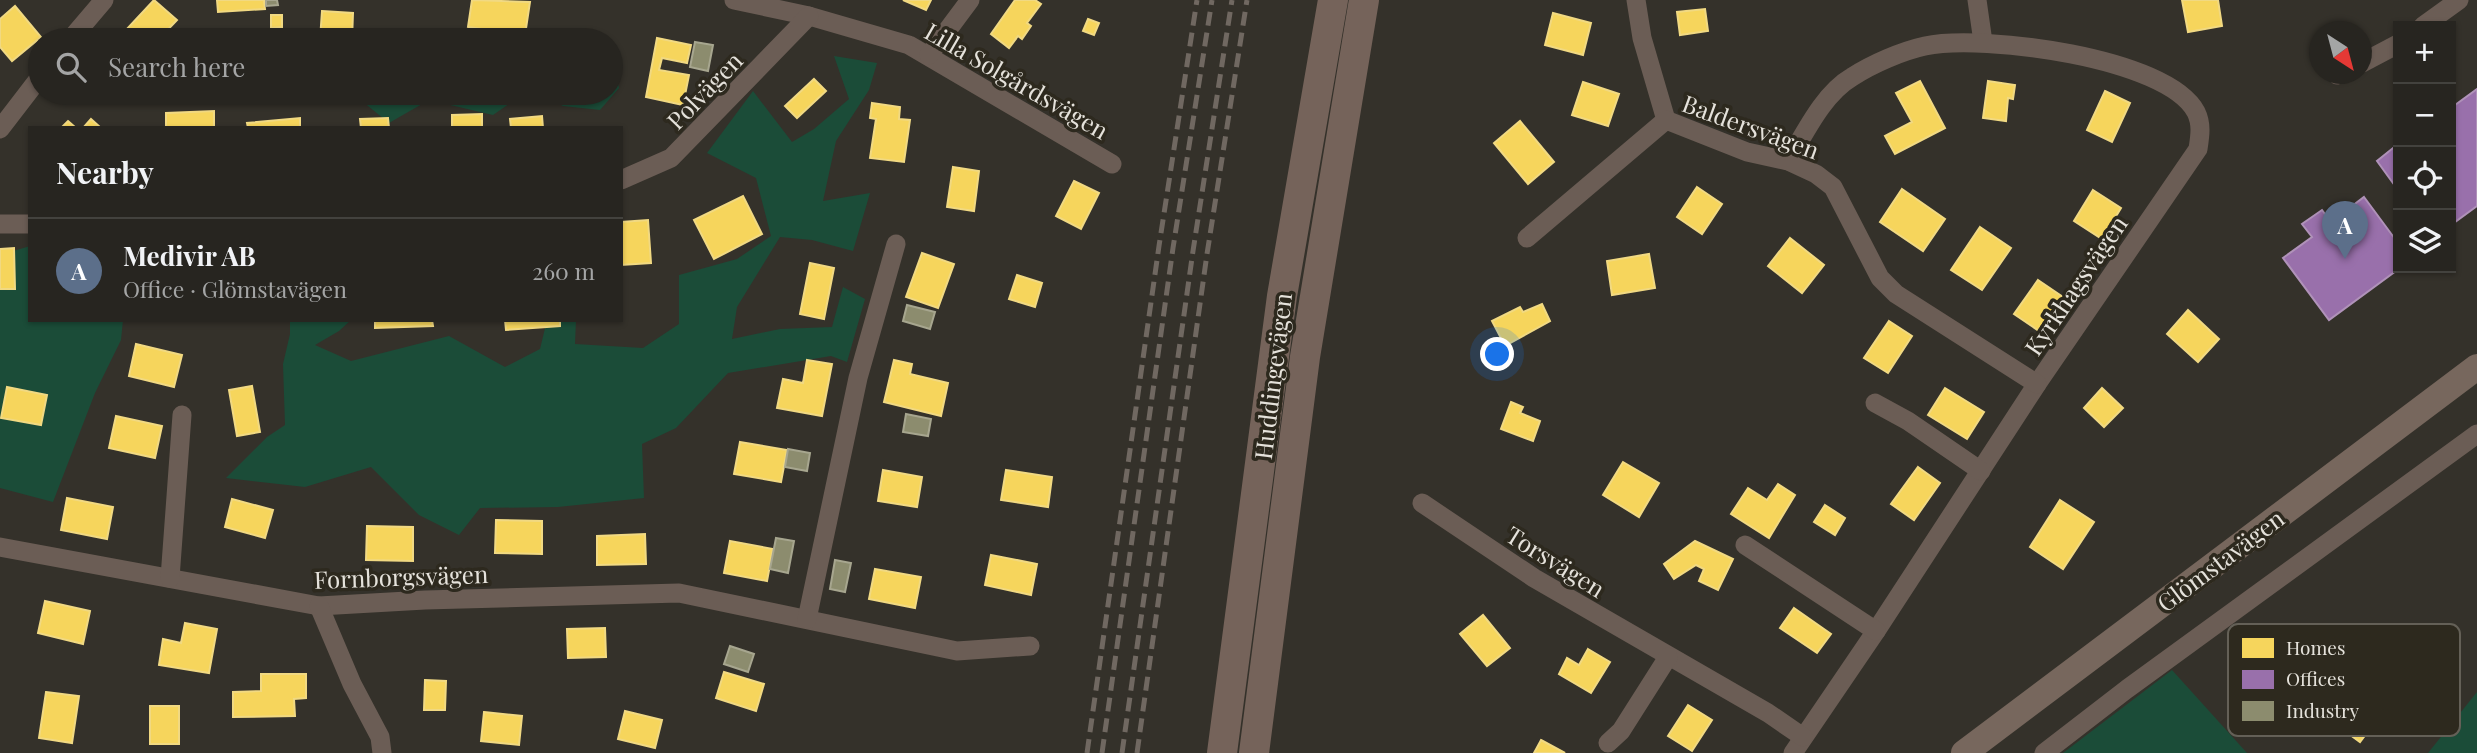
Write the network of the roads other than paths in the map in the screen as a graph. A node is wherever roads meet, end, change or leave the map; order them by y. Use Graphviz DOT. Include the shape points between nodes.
graph roads {
  1 [pos="104,0"];
  2 [pos="734,0"];
  3 [pos="970,0"];
  4 [pos="1333,0"];
  5 [pos="1364,0"];
  6 [pos="1636,0"];
  7 [pos="1977,0"];
  8 [pos="2459,0"];
  9 [pos="809,16"];
  10 [pos="2430,21"];
  11 [pos="80,28"];
  12 [pos="1983,42"];
  13 [pos="2393,47"];
  14 [pos="929,55"];
  15 [pos="2372,57"];
  16 [pos="28,93"];
  17 [pos="1666,120"];
  18 [pos="0,129"];
  19 [pos="1787,161"];
  20 [pos="1112,164"];
  21 [pos="623,179"];
  22 [pos="0,224"];
  23 [pos="28,224"];
  24 [pos="1527,238"];
  25 [pos="896,244"];
  26 [pos="2477,367"];
  27 [pos="2037,384"];
  28 [pos="1875,403"];
  29 [pos="182,415"];
  30 [pos="2477,434"];
  31 [pos="1981,471"];
  32 [pos="1422,503"];
  33 [pos="1745,545"];
  34 [pos="0,547"];
  35 [pos="170,578"];
  36 [pos="319,606"];
  37 [pos="807,619"];
  38 [pos="1876,631"];
  39 [pos="1030,646"];
  40 [pos="1668,657"];
  41 [pos="1608,743"];
  42 [pos="1798,745"];
  43 [pos="382,753"];
  44 [pos="1222,753"];
  45 [pos="1254,753"];
  46 [pos="1964,753"];
  47 [pos="2044,753"];
  1 -- 11 [label="street"];
  2 -- 9 [label="street, Lilla Solgårdsvägen"];
  3 -- 14 [label="street"];
  4 -- 44 [label="main road, Huddingevägen" via="1282,296"];
  5 -- 45 [label="main road, Huddingevägen" via="1305,357"];
  6 -- 17 [label="street"];
  7 -- 12 [label="street"];
  8 -- 10 [label="street"];
  9 -- 14 [label="street, Lilla Solgårdsvägen"];
  9 -- 21 [label="street, Polvägen" via="671,158"];
  12 -- 19 [label="street" via="1926,46 1853,76 1837,88"];
  12 -- 27 [label="street, Kyrkhagsvägen" via="2054,50 2122,67 2181,94 2200,123 2198,149"];
  13 -- 15 [label="street"];
  14 -- 20 [label="street, Lilla Solgårdsvägen"];
  16 -- 18 [label="street"];
  17 -- 19 [label="street, Baldersvägen" via="1747,152"];
  17 -- 24 [label="street, Baldersvägen"];
  19 -- 27 [label="street, Baldersvägen" via="1833,187 1880,278 1896,293"];
  22 -- 23 [label="street"];
  25 -- 37 [label="street" via="858,378"];
  26 -- 46 [label="main road, Glömstavägen"];
  27 -- 31 [label="street, Kyrkhagsvägen"];
  28 -- 31 [label="street"];
  29 -- 35 [label="street"];
  30 -- 47 [label="street"];
  31 -- 38 [label="street, Kyrkhagsvägen"];
  32 -- 40 [label="street, Torsvägen" via="1534,579"];
  33 -- 38 [label="street"];
  34 -- 35 [label="street, Fornborgsvägen"];
  35 -- 36 [label="street, Fornborgsvägen"];
  36 -- 37 [label="street, Fornborgsvägen" via="679,593"];
  36 -- 43 [label="street" via="380,737"];
  37 -- 39 [label="street, Fornborgsvägen" via="957,651"];
  38 -- 42 [label="street, Kyrkhagsvägen"];
  40 -- 41 [label="street" via="1621,731"];
  40 -- 42 [label="street, Torsvägen" via="1768,713"];
}
